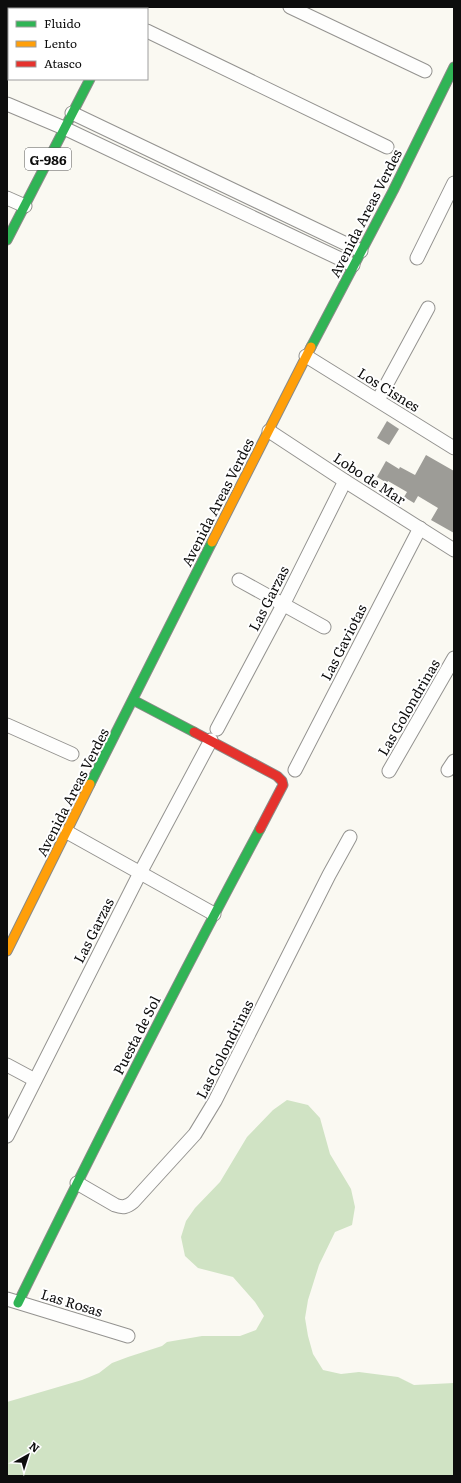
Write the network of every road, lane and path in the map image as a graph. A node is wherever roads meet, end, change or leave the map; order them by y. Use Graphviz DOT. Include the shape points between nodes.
graph roads {
  1 [pos="290,7"];
  2 [pos="148,31"];
  3 [pos="454,67"];
  4 [pos="425,71"];
  5 [pos="89,80"];
  6 [pos="7,104"];
  7 [pos="72,113"];
  8 [pos="64,128"];
  9 [pos="387,147"];
  10 [pos="454,183"];
  11 [pos="7,198"];
  12 [pos="24,206"];
  13 [pos="7,240"];
  14 [pos="361,251"];
  15 [pos="417,258"];
  16 [pos="353,265"];
  17 [pos="428,308"];
  18 [pos="306,356"];
  19 [pos="378,400"];
  20 [pos="269,431"];
  21 [pos="453,445"];
  22 [pos="345,481"];
  23 [pos="420,528"];
  24 [pos="454,550"];
  25 [pos="238,580"];
  26 [pos="283,605"];
  27 [pos="324,627"];
  28 [pos="454,658"];
  29 [pos="133,700"];
  30 [pos="7,725"];
  31 [pos="214,734"];
  32 [pos="72,754"];
  33 [pos="295,770"];
  34 [pos="389,771"];
  35 [pos="67,832"];
  36 [pos="350,837"];
  37 [pos="140,873"];
  38 [pos="214,914"];
  39 [pos="7,951"];
  40 [pos="7,1065"];
  41 [pos="35,1080"];
  42 [pos="7,1136"];
  43 [pos="77,1182"];
  44 [pos="12,1301"];
  45 [pos="128,1336"];
  1 -- 4 [label="street"];
  2 -- 9 [label="street"];
  3 -- 14 [label="street, Avenida Areas Verdes"];
  5 -- 7 [label="street, G-986"];
  6 -- 8 [label="street"];
  7 -- 8 [label="street, G-986"];
  7 -- 14 [label="street"];
  8 -- 12 [label="street, G-986"];
  8 -- 16 [label="street"];
  10 -- 15 [label="street"];
  11 -- 12 [label="street"];
  12 -- 13 [label="street, G-986"];
  14 -- 16 [label="street, Avenida Areas Verdes"];
  16 -- 18 [label="street, Avenida Areas Verdes"];
  17 -- 19 [label="street"];
  18 -- 19 [label="street, Los Cisnes"];
  18 -- 20 [label="street, Avenida Areas Verdes"];
  19 -- 21 [label="street, Los Cisnes"];
  20 -- 22 [label="street, Lobo de Mar"];
  20 -- 29 [label="street, Avenida Areas Verdes"];
  22 -- 23 [label="street, Lobo de Mar"];
  22 -- 26 [label="street, Las Garzas"];
  23 -- 24 [label="street, Lobo de Mar"];
  23 -- 33 [label="street, Las Gaviotas"];
  25 -- 26 [label="street"];
  26 -- 27 [label="street"];
  26 -- 31 [label="street, Las Garzas"];
  28 -- 34 [label="street, Las Golondrinas"];
  29 -- 31 [label="street"];
  29 -- 35 [label="street, Avenida Areas Verdes"];
  30 -- 32 [label="street"];
  31 -- 37 [label="street, Las Garzas"];
  31 -- 38 [label="street, Puesta de Sol" via="282,781 282,788"];
  35 -- 37 [label="street"];
  35 -- 39 [label="street, Avenida Areas Verdes"];
  36 -- 43 [label="street, Las Golondrinas" via="216,1101 195,1134 127,1207 115,1205"];
  37 -- 38 [label="street"];
  37 -- 41 [label="street, Las Garzas"];
  38 -- 43 [label="street, Puesta de Sol"];
  40 -- 41 [label="street"];
  41 -- 42 [label="street, Las Garzas"];
  43 -- 44 [label="street, Puesta de Sol"];
  44 -- 45 [label="street, Las Rosas"];
}
